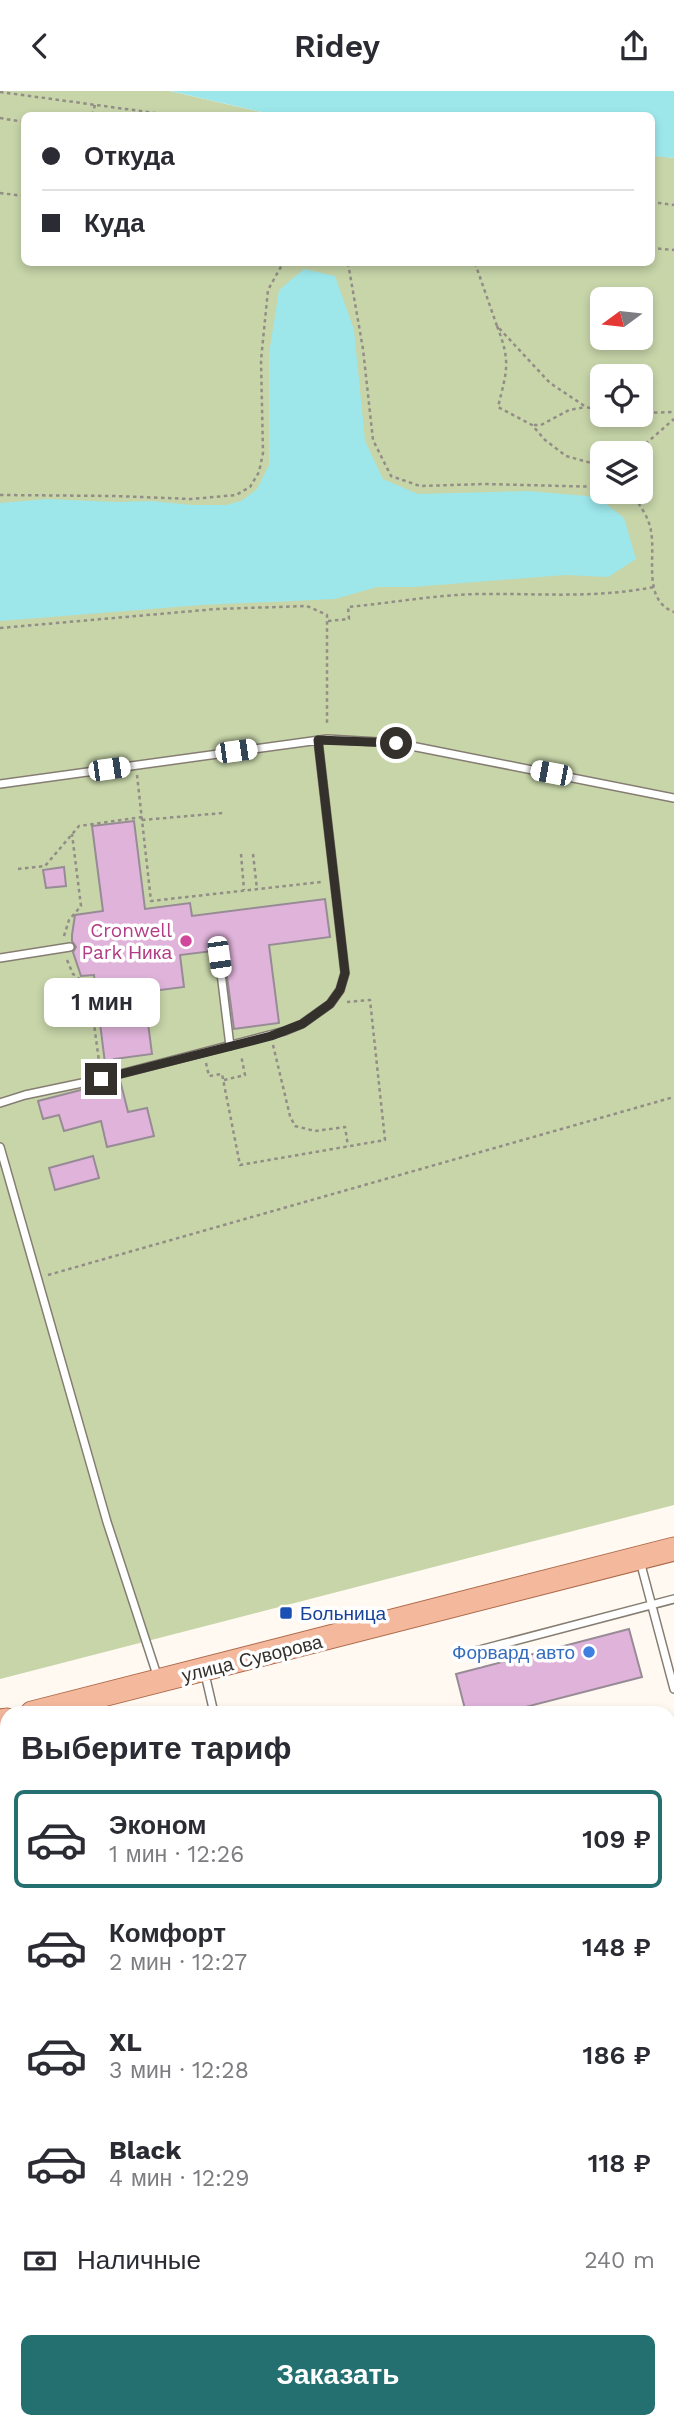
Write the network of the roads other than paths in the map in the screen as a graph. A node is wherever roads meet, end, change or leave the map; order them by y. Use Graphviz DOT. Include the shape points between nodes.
graph roads {
  1 [pos="323,739"];
  2 [pos="0,785"];
  3 [pos="674,798"];
  4 [pos="67,948"];
  5 [pos="219,957"];
  6 [pos="0,958"];
  7 [pos="234,1045"];
  8 [pos="0,1103"];
  9 [pos="0,1147"];
  10 [pos="3,1168"];
  11 [pos="674,1549"];
  12 [pos="640,1558"];
  13 [pos="674,1599"];
  14 [pos="652,1605"];
  15 [pos="468,1653"];
  16 [pos="204,1670"];
  17 [pos="159,1682"];
  18 [pos="674,1689"];
  19 [pos="61,1706"];
  20 [pos="212,1706"];
  1 -- 2 [label="lane"];
  1 -- 3 [label="lane" via="396,743"];
  1 -- 7 [label="lane" via="345,973 330,1004 302,1024"];
  4 -- 6 [label="lane"];
  5 -- 7 [label="lane"];
  7 -- 8 [label="lane"];
  9 -- 10 [label="lane"];
  10 -- 17 [label="lane"];
  11 -- 12 [label="main road, улица Суворова"];
  12 -- 14 [label="lane"];
  12 -- 16 [label="main road, улица Суворова"];
  13 -- 14 [label="lane"];
  14 -- 15 [label="lane"];
  14 -- 18 [label="lane"];
  16 -- 17 [label="main road, улица Суворова"];
  16 -- 20 [label="lane"];
  17 -- 19 [label="main road, улица Суворова"];
}
